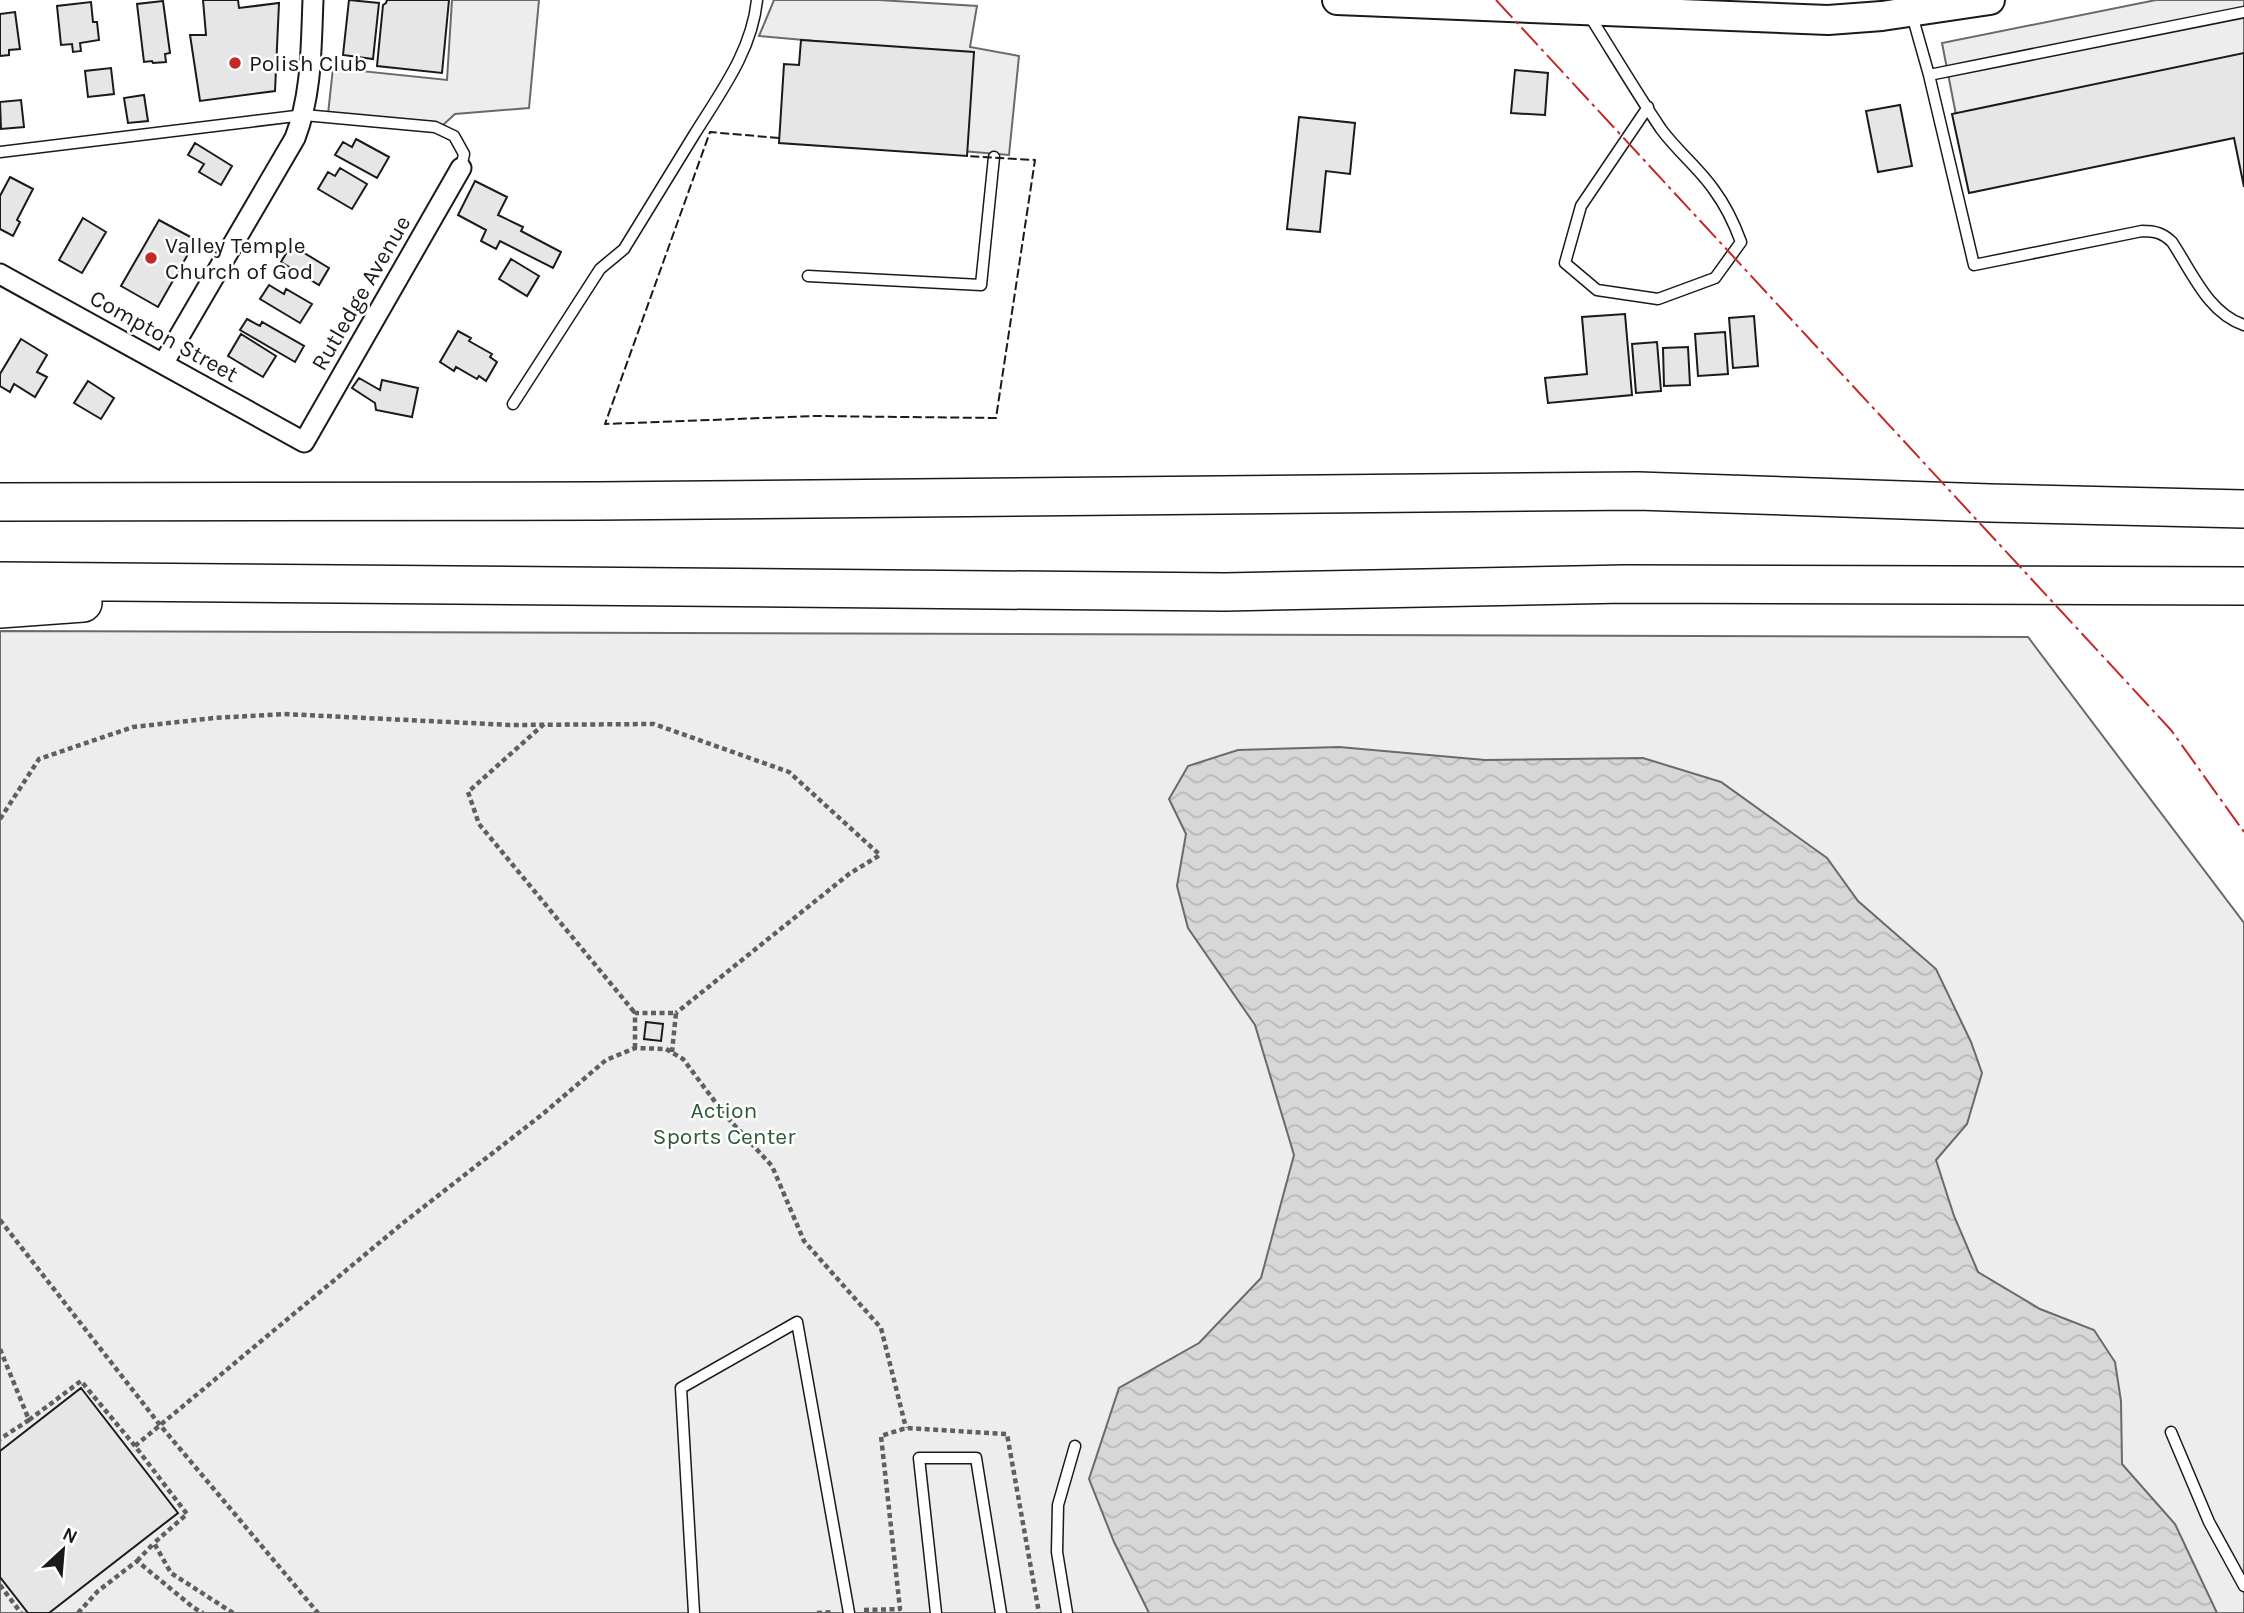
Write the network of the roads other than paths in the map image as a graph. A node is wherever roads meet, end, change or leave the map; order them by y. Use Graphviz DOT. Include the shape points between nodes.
graph roads {
  1 [pos="313,0"];
  2 [pos="757,0"];
  3 [pos="1337,0"];
  4 [pos="1990,0"];
  5 [pos="1607,8"];
  6 [pos="1911,11"];
  7 [pos="2244,12"];
  8 [pos="1929,75"];
  9 [pos="1648,107"];
  10 [pos="304,115"];
  11 [pos="0,152"];
  12 [pos="994,157"];
  13 [pos="461,168"];
  14 [pos="0,274"];
  15 [pos="808,276"];
  16 [pos="2244,325"];
  17 [pos="163,364"];
  18 [pos="513,404"];
  19 [pos="304,442"];
  20 [pos="0,502"];
  21 [pos="2244,509"];
  22 [pos="0,581"];
  23 [pos="375,584"];
  24 [pos="2244,586"];
  25 [pos="0,609"];
  26 [pos="2171,1432"];
  27 [pos="1075,1446"];
  28 [pos="2244,1586"];
  29 [pos="848,1612"];
  30 [pos="694,1613"];
  31 [pos="936,1613"];
  32 [pos="1001,1613"];
  33 [pos="1067,1613"];
  1 -- 10 [label="street"];
  2 -- 18 [label="lane" via="747,46 722,89 624,249 600,269"];
  3 -- 5 [label="street"];
  4 -- 6 [label="street"];
  5 -- 6 [label="street" via="1794,20"];
  5 -- 9 [label="lane"];
  6 -- 8 [label="lane"];
  7 -- 8 [label="lane"];
  8 -- 16 [label="lane" via="1974,265 2152,231 2172,242 2216,309"];
  9 -- 9 [label="lane" via="1713,189 1741,242 1715,278 1658,299 1597,290 1565,263 1581,206"];
  10 -- 11 [label="lane"];
  10 -- 13 [label="lane" via="435,127 454,136 464,154"];
  10 -- 17 [label="street" via="295,138"];
  12 -- 15 [label="lane" via="981,285"];
  13 -- 19 [label="street, Rutledge Avenue"];
  14 -- 17 [label="street, Compton Street"];
  17 -- 19 [label="street, Compton Street"];
  20 -- 21 [label="highway" via="1638,491"];
  22 -- 23 [label="highway"];
  23 -- 24 [label="highway" via="1225,592 1625,584"];
  23 -- 25 [label="highway"];
  26 -- 28 [label="lane" via="2209,1521"];
  27 -- 33 [label="lane" via="1058,1505 1057,1552"];
  29 -- 30 [label="lane" via="797,1322 681,1388"];
  31 -- 32 [label="lane" via="919,1458 976,1458"];
}
